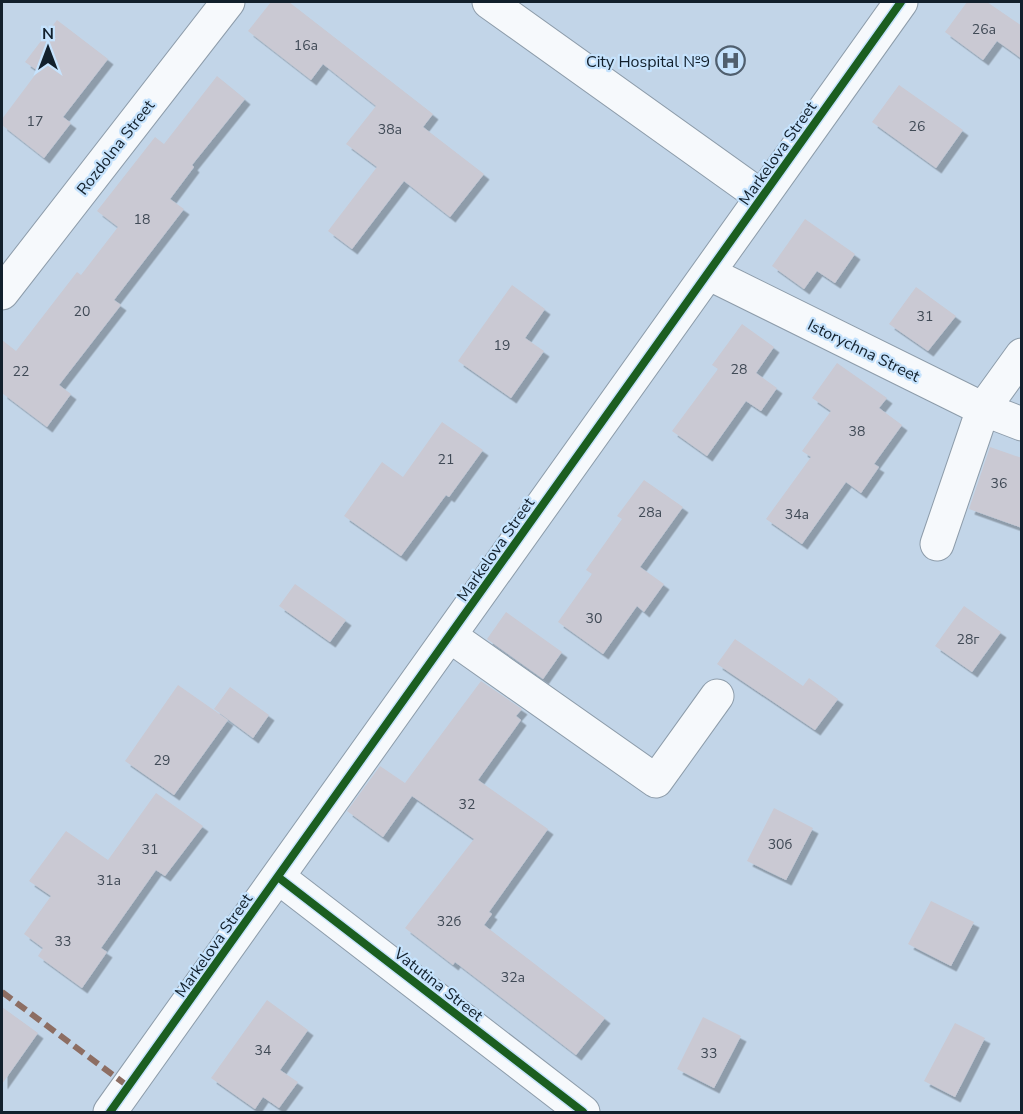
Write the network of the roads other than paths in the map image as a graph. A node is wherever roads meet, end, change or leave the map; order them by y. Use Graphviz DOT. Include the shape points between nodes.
graph roads {
  1 [pos="228,2"];
  2 [pos="489,2"];
  3 [pos="902,2"];
  4 [pos="762,197"];
  5 [pos="708,273"];
  6 [pos="2,293"];
  7 [pos="1022,355"];
  8 [pos="983,409"];
  9 [pos="1022,424"];
  10 [pos="937,544"];
  11 [pos="450,636"];
  12 [pos="717,696"];
  13 [pos="278,877"];
  14 [pos="110,1113"];
  15 [pos="583,1113"];
  1 -- 6 [label="street, Rozdolna Street"];
  2 -- 4 [label="street"];
  3 -- 4 [label="street, Markelova Street"];
  4 -- 5 [label="street, Markelova Street"];
  5 -- 8 [label="street, Istorychna Street"];
  5 -- 11 [label="street, Markelova Street"];
  7 -- 8 [label="street"];
  8 -- 9 [label="street, Istorychna Street"];
  8 -- 10 [label="street"];
  11 -- 12 [label="street" via="656,781"];
  11 -- 13 [label="street, Markelova Street"];
  13 -- 14 [label="street, Markelova Street"];
  13 -- 15 [label="street, Vatutina Street"];
}
